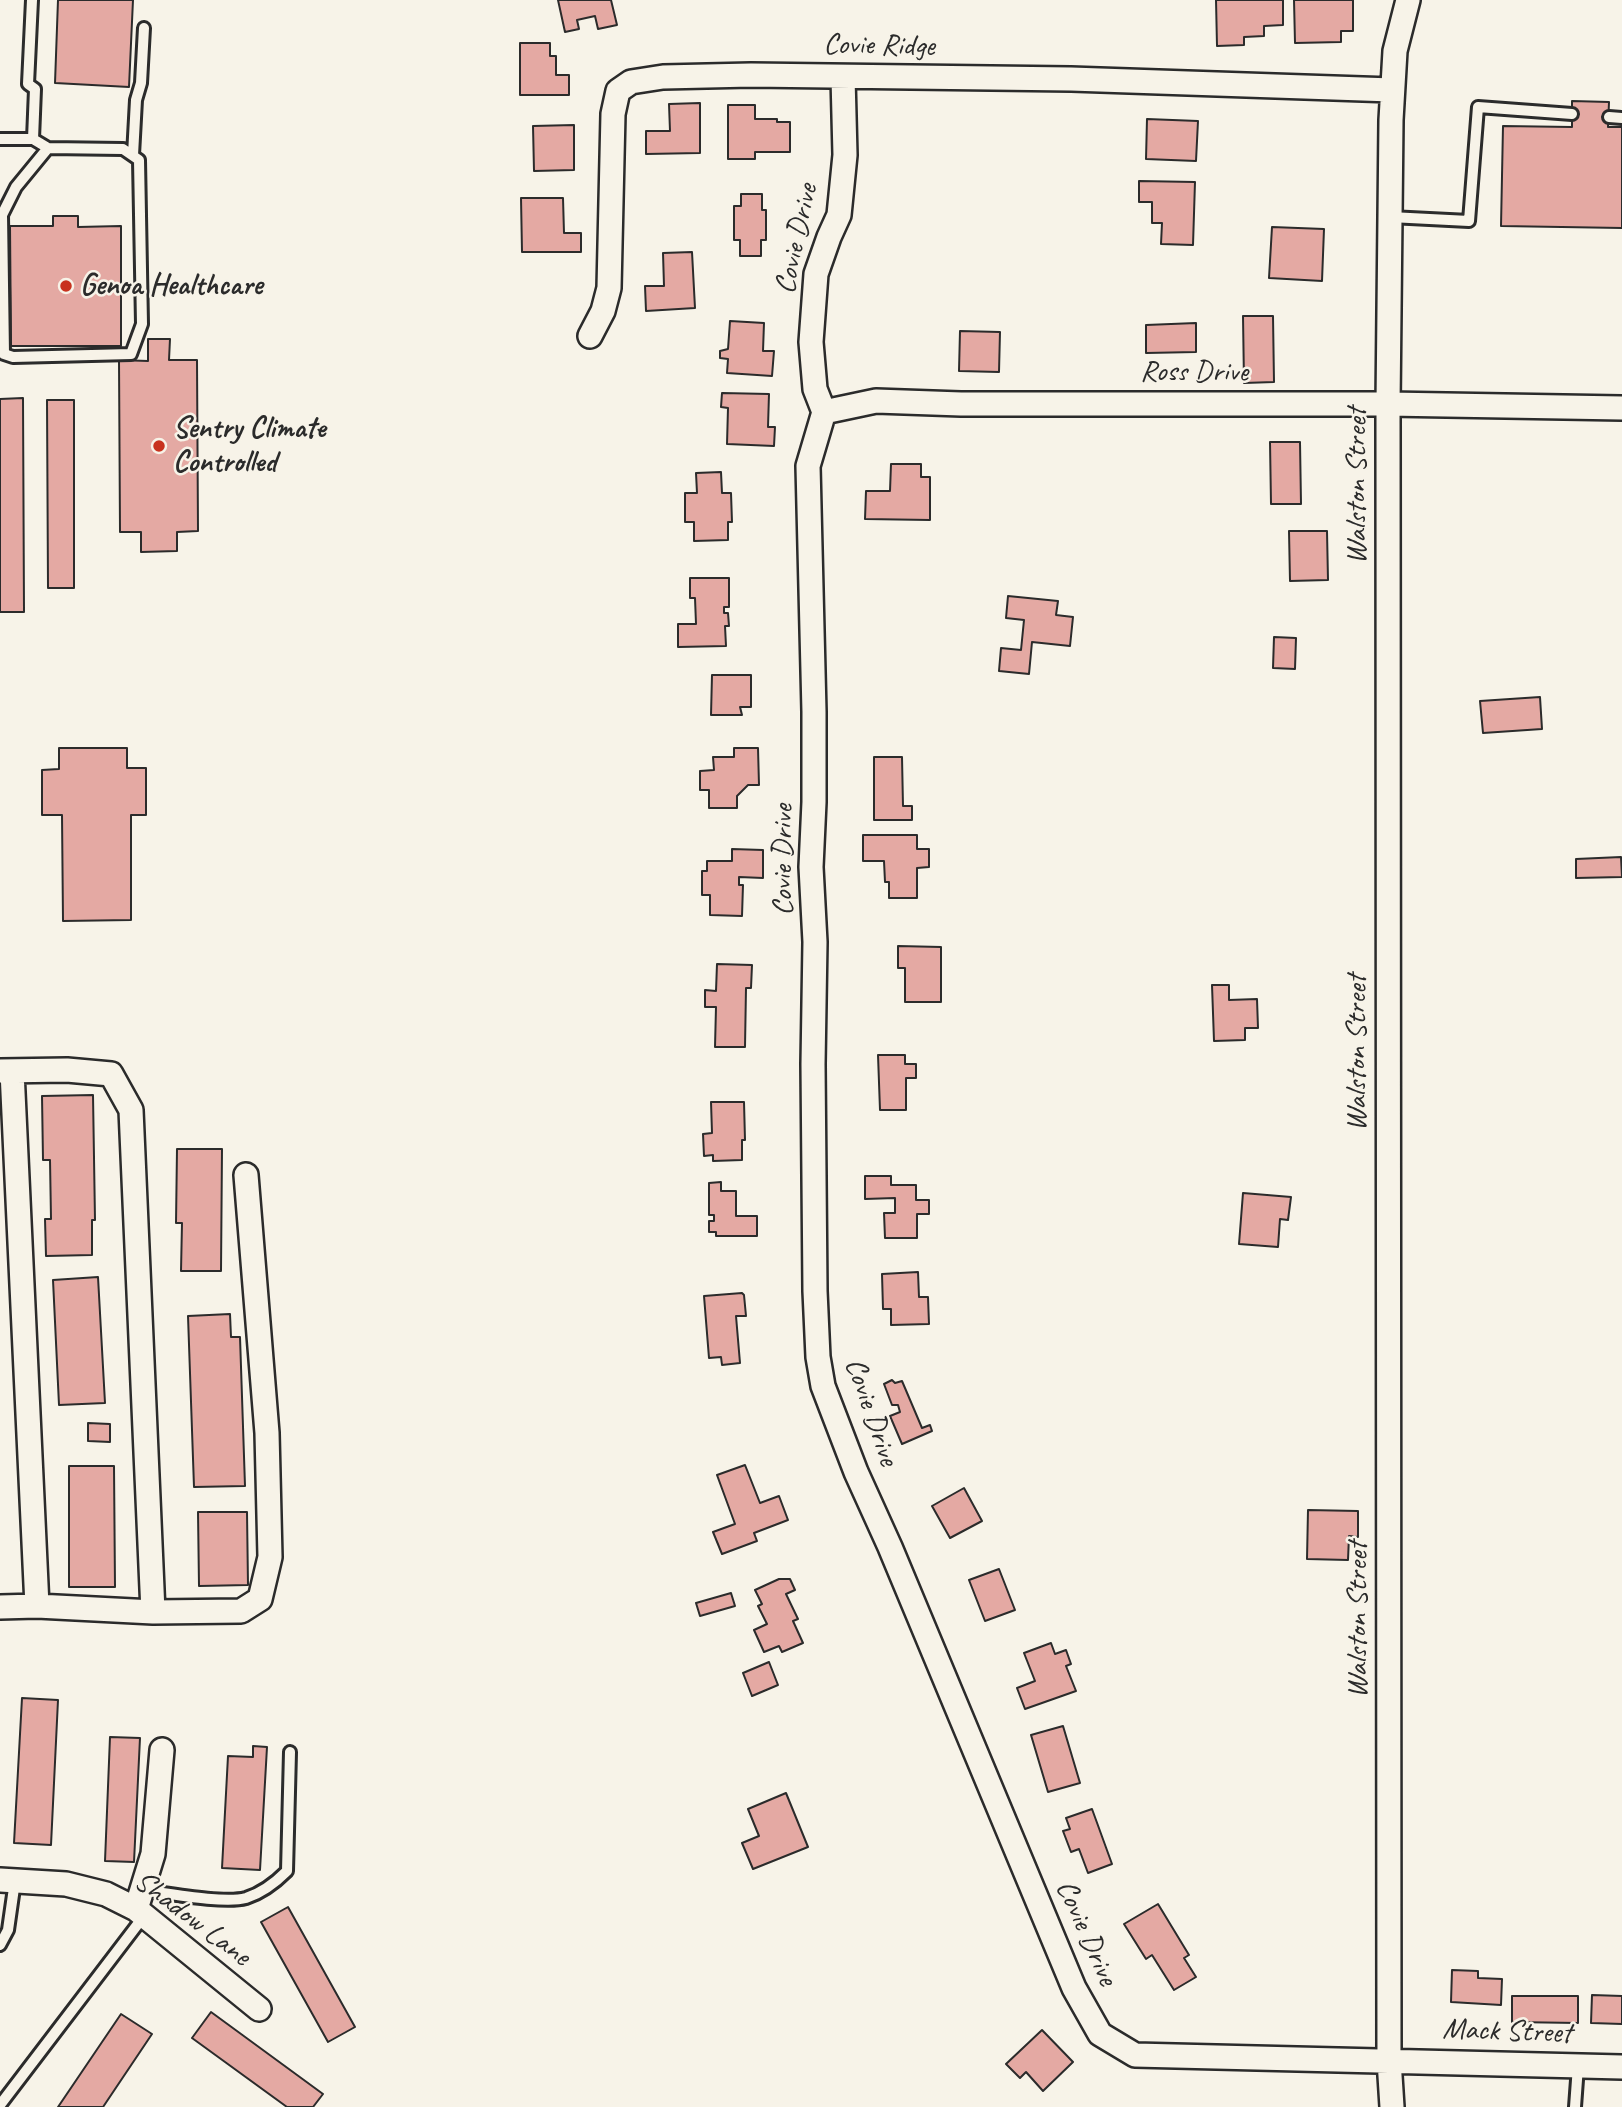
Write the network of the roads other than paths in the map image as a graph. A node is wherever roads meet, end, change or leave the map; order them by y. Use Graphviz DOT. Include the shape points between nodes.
graph roads {
  1 [pos="32,0"];
  2 [pos="1408,0"];
  3 [pos="144,28"];
  4 [pos="843,77"];
  5 [pos="1392,90"];
  6 [pos="1572,114"];
  7 [pos="1609,117"];
  8 [pos="1622,118"];
  9 [pos="0,139"];
  10 [pos="33,139"];
  11 [pos="48,148"];
  12 [pos="132,155"];
  13 [pos="1390,217"];
  14 [pos="590,336"];
  15 [pos="1388,404"];
  16 [pos="1622,408"];
  17 [pos="824,412"];
  18 [pos="6,1071"];
  19 [pos="246,1175"];
  20 [pos="37,1606"];
  21 [pos="0,1607"];
  22 [pos="153,1612"];
  23 [pos="162,1750"];
  24 [pos="290,1752"];
  25 [pos="8,1880"];
  26 [pos="140,1905"];
  27 [pos="0,1945"];
  28 [pos="259,2009"];
  29 [pos="1389,2060"];
  30 [pos="1578,2066"];
  31 [pos="1622,2067"];
  32 [pos="0,2105"];
  33 [pos="1392,2107"];
  34 [pos="1575,2107"];
  1 -- 10 [label="lane" via="28,84 35,89"];
  2 -- 5 [label="street, Walston Street" via="1395,51"];
  3 -- 12 [label="lane"];
  4 -- 5 [label="street, Covie Ridge"];
  4 -- 14 [label="street, Covie Ridge" via="663,76 631,82 618,91 613,114 608,288 603,312"];
  4 -- 17 [label="street, Covie Drive" via="845,155 839,215 816,274 811,342 815,389"];
  5 -- 13 [label="street, Walston Street"];
  6 -- 13 [label="lane" via="1478,107 1469,221"];
  7 -- 8 [label="lane"];
  9 -- 10 [label="lane"];
  10 -- 11 [label="lane"];
  11 -- 12 [label="lane" via="123,149"];
  11 -- 12 [label="lane" via="16,187 2,215 4,354 13,357 131,354 142,324 139,160"];
  13 -- 15 [label="street, Walston Street"];
  15 -- 16 [label="street, Ross Drive"];
  15 -- 17 [label="street, Ross Drive" via="876,401"];
  15 -- 29 [label="street, Walston Street"];
  17 -- 29 [label="street, Covie Drive" via="808,466 814,712 815,1321 828,1404 1069,1976 1100,2034 1135,2055"];
  18 -- 20 [label="street"];
  18 -- 22 [label="street" via="111,1074 131,1110"];
  19 -- 22 [label="street" via="267,1433 270,1557 260,1599 240,1611"];
  20 -- 21 [label="street"];
  20 -- 22 [label="street"];
  23 -- 26 [label="street" via="153,1854"];
  24 -- 26 [label="lane" via="287,1871 273,1885 244,1899"];
  25 -- 26 [label="street, Shadow Lane" via="66,1884"];
  25 -- 27 [label="lane" via="8,1930"];
  26 -- 28 [label="street, Shadow Lane"];
  26 -- 32 [label="lane"];
  29 -- 30 [label="street, Mack Street"];
  29 -- 33 [label="street, Walston Street"];
  30 -- 31 [label="street, Mack Street"];
  30 -- 34 [label="lane"];
}
